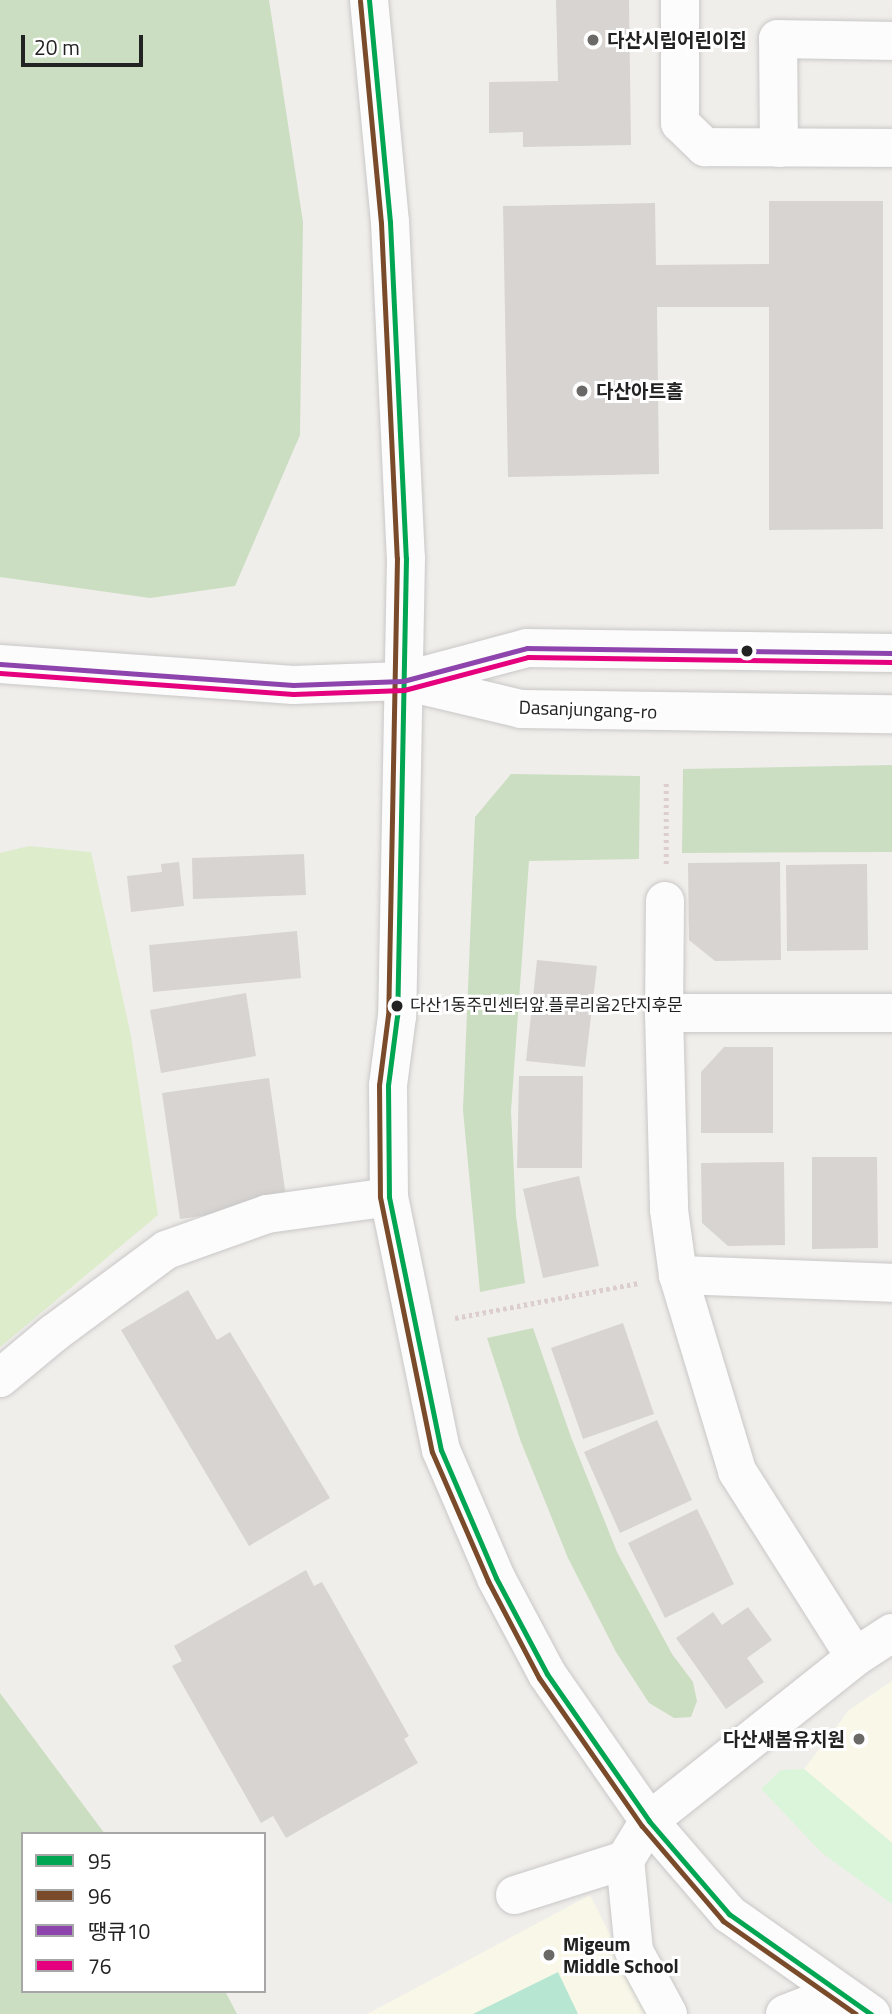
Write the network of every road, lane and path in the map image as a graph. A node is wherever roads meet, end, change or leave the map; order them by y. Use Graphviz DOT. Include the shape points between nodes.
graph roads {
  1 [pos="369,0"];
  2 [pos="680,0"];
  3 [pos="892,41"];
  4 [pos="779,148"];
  5 [pos="892,148"];
  6 [pos="892,653"];
  7 [pos="0,664"];
  8 [pos="403,681"];
  9 [pos="892,714"];
  10 [pos="666,781"];
  11 [pos="665,901"];
  12 [pos="664,1013"];
  13 [pos="892,1013"];
  14 [pos="389,1197"];
  15 [pos="678,1275"];
  16 [pos="892,1283"];
  17 [pos="414,1326"];
  18 [pos="0,1378"];
  19 [pos="892,1633"];
  20 [pos="855,1657"];
  21 [pos="649,1821"];
  22 [pos="625,1860"];
  23 [pos="515,1895"];
  24 [pos="865,2010"];
  25 [pos="668,2014"];
  26 [pos="785,2014"];
  1 -- 8 [label="street" via="391,235 405,558"];
  2 -- 4 [label="street" via="680,123 705,147"];
  3 -- 4 [label="street" via="778,39"];
  4 -- 5 [label="street"];
  6 -- 8 [label="street" via="527,648"];
  7 -- 8 [label="street" via="293,684"];
  8 -- 9 [label="street, Dasanjungang-ro" via="521,709"];
  8 -- 14 [label="street" via="397,1016 388,1085"];
  10 -- 11 [label="path"];
  11 -- 12 [label="street"];
  12 -- 13 [label="street"];
  12 -- 15 [label="street" via="669,1210"];
  14 -- 17 [label="street"];
  14 -- 18 [label="street" via="267,1214 166,1250"];
  15 -- 16 [label="street"];
  15 -- 17 [label="path"];
  15 -- 20 [label="street" via="737,1471"];
  17 -- 21 [label="street" via="441,1450 496,1578 547,1674"];
  19 -- 20 [label="street"];
  20 -- 21 [label="street"];
  21 -- 22 [label="street"];
  21 -- 24 [label="street" via="729,1914"];
  22 -- 23 [label="street"];
  22 -- 25 [label="street" via="634,1951"];
  24 -- 26 [label="street" via="817,2002"];
}
